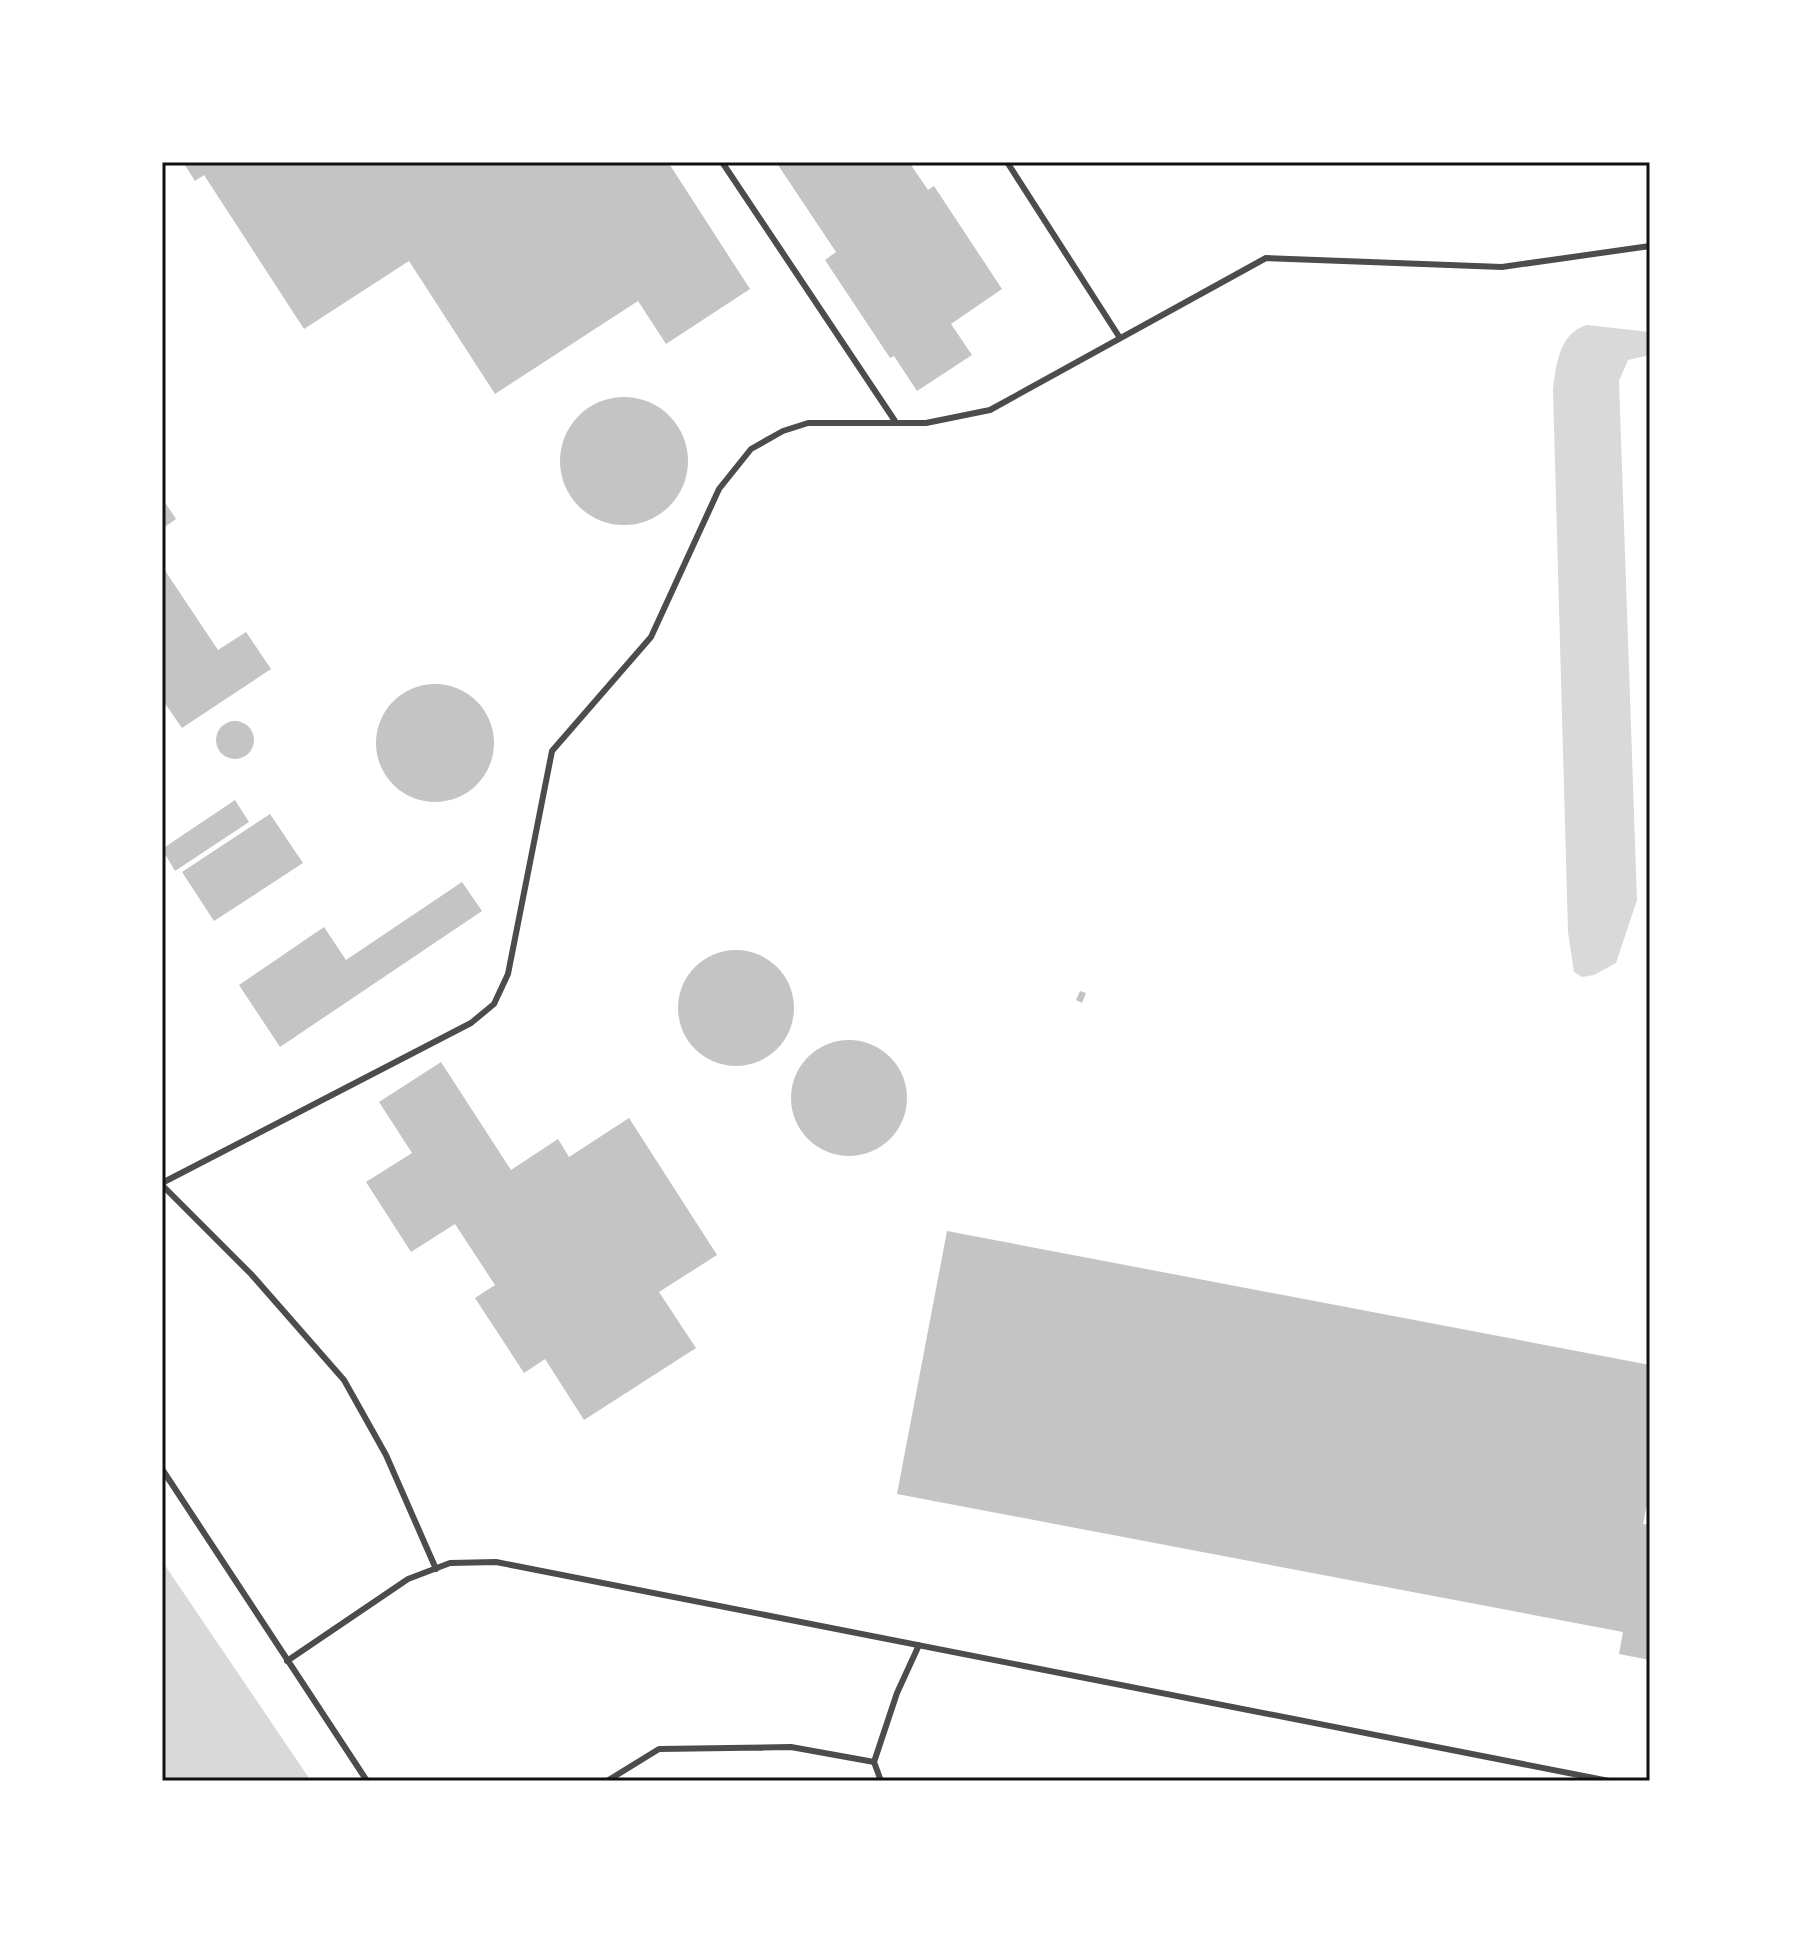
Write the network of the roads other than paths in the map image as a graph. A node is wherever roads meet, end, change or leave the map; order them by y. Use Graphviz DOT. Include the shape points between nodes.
graph roads {
  1 [pos="722,162"];
  2 [pos="1007,162"];
  3 [pos="1650,246"];
  4 [pos="1120,338"];
  5 [pos="895,421"];
  6 [pos="162,1184"];
  7 [pos="162,1469"];
  8 [pos="436,1569"];
  9 [pos="919,1645"];
  10 [pos="287,1661"];
  11 [pos="874,1762"];
  12 [pos="367,1781"];
  13 [pos="607,1781"];
  14 [pos="881,1781"];
  15 [pos="1609,1781"];
  1 -- 5 [label="lane"];
  2 -- 4 [label="lane"];
  3 -- 4 [label="lane" via="1502,267 1266,258"];
  4 -- 5 [label="lane" via="990,410 926,423"];
  5 -- 6 [label="lane" via="808,423 783,431 751,449 719,489 651,637 552,751 508,974 494,1004 471,1023"];
  6 -- 8 [label="lane" via="344,1380 386,1455"];
  7 -- 10 [label="lane"];
  8 -- 9 [label="lane" via="450,1563 496,1562"];
  8 -- 10 [label="lane" via="408,1579"];
  9 -- 11 [label="lane"];
  9 -- 15 [label="lane"];
  10 -- 12 [label="lane"];
  11 -- 13 [label="lane" via="791,1747 659,1749"];
  11 -- 14 [label="lane"];
}
